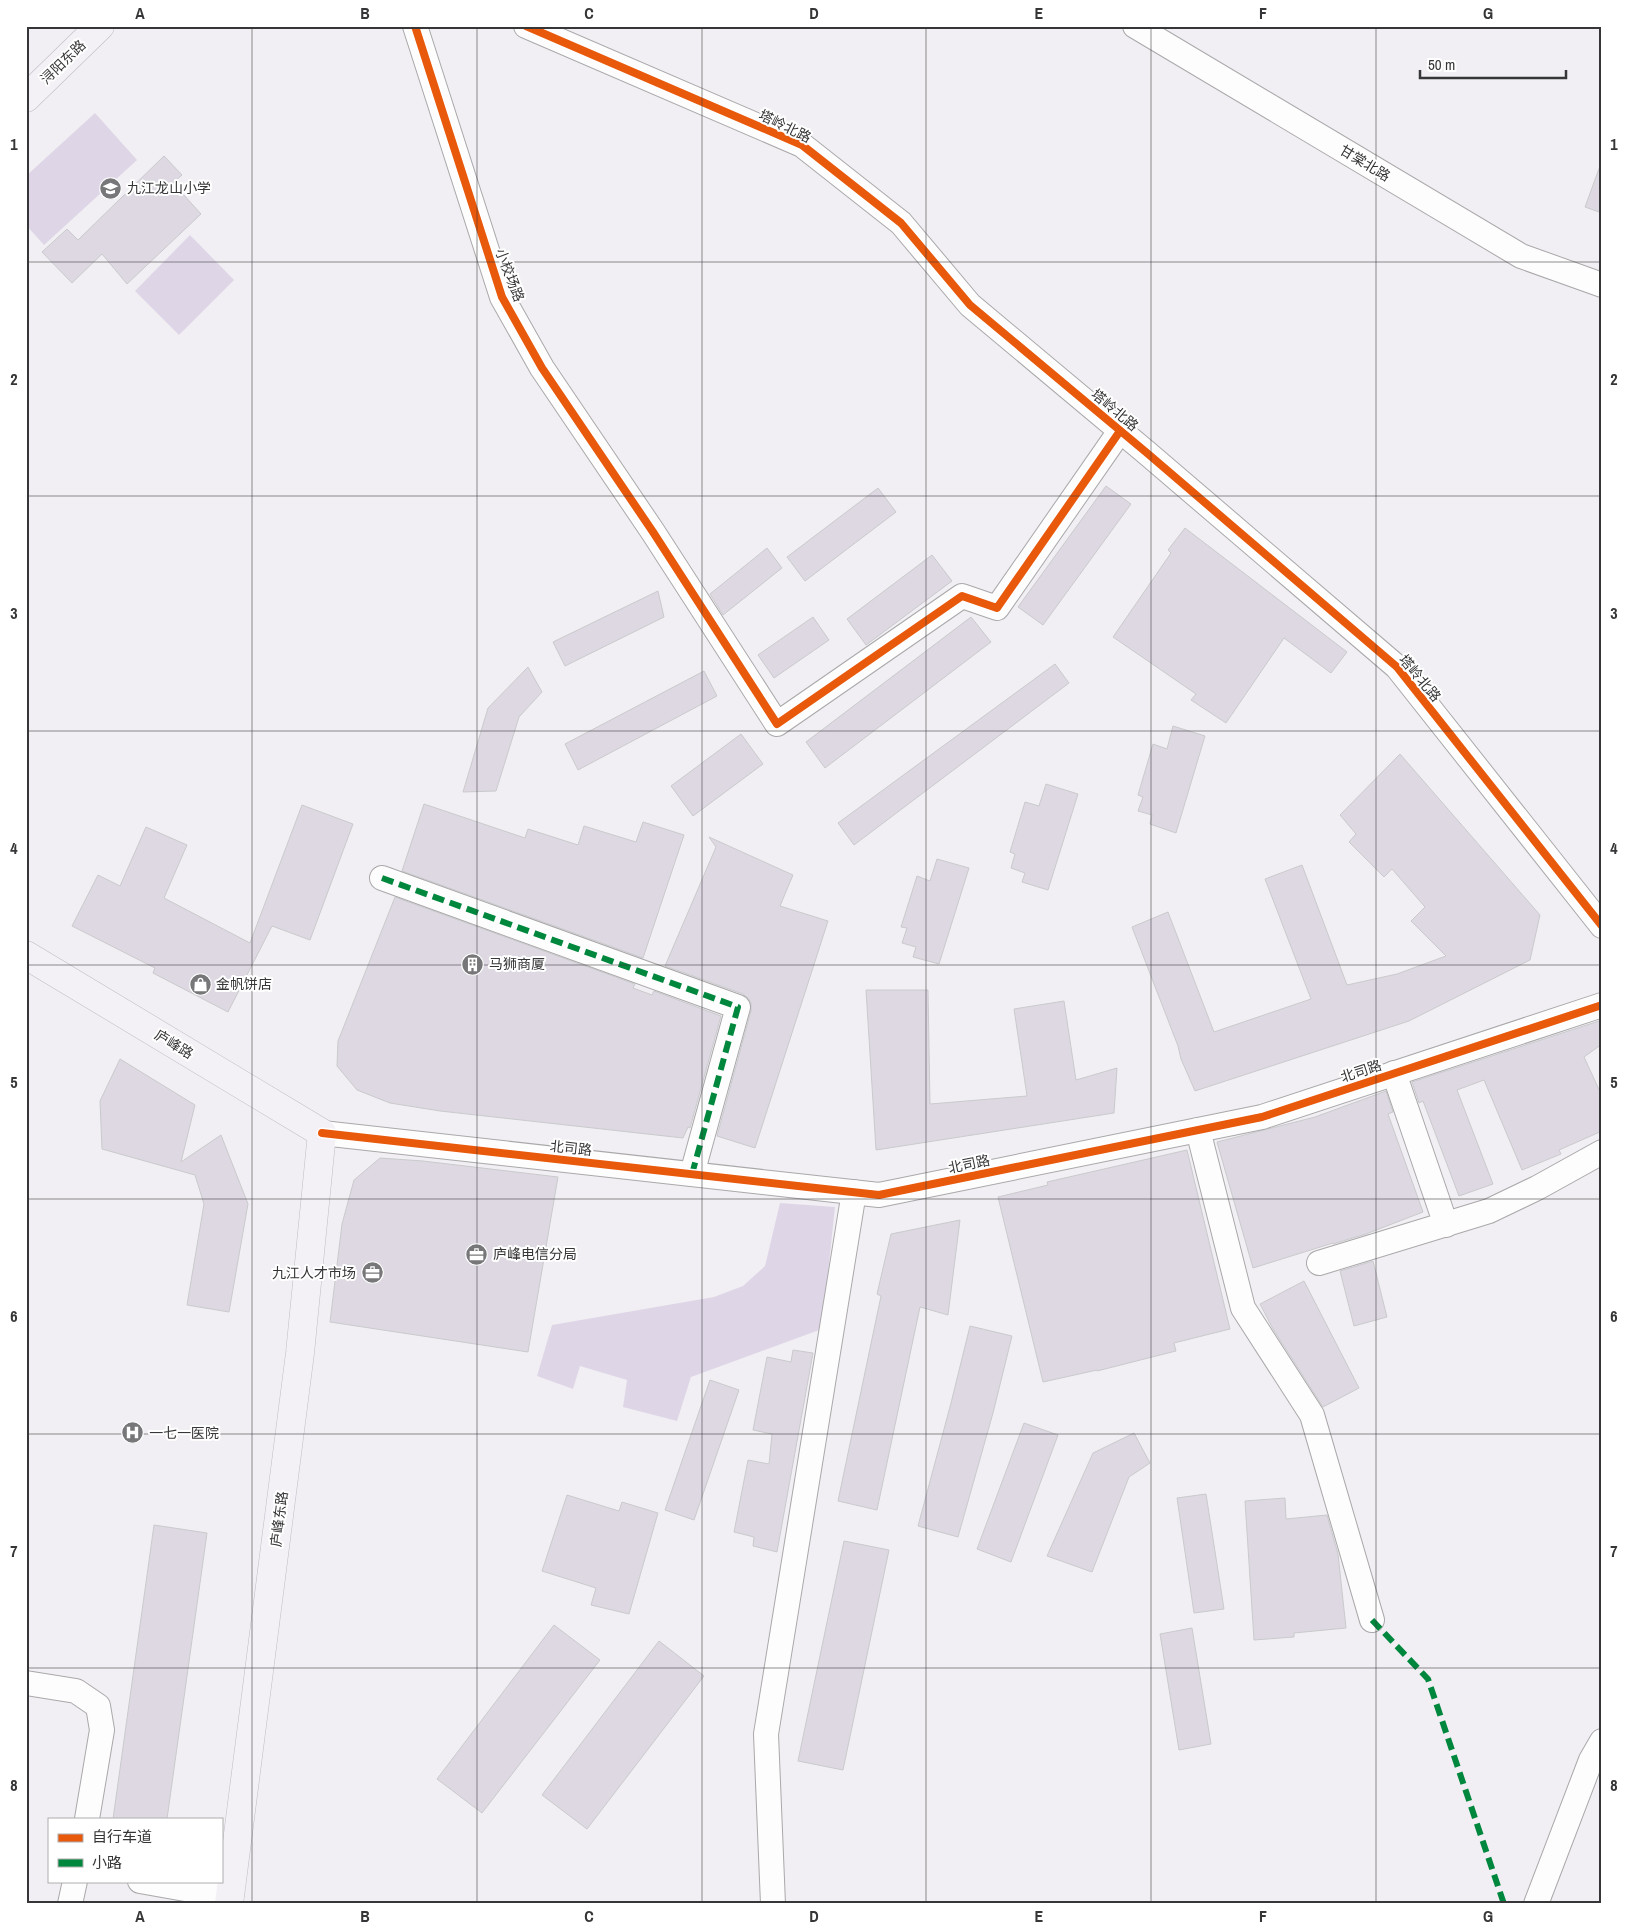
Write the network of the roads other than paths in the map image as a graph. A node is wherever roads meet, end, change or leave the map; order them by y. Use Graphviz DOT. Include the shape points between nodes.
graph roads {
  1 [pos="100,26"];
  2 [pos="416,26"];
  3 [pos="526,26"];
  4 [pos="1135,26"];
  5 [pos="26,98"];
  6 [pos="1602,285"];
  7 [pos="1120,431"];
  8 [pos="382,878"];
  9 [pos="1602,926"];
  10 [pos="26,955"];
  11 [pos="1602,1005"];
  12 [pos="1394,1073"];
  13 [pos="1198,1130"];
  14 [pos="322,1133"];
  15 [pos="1602,1152"];
  16 [pos="692,1174"];
  17 [pos="854,1192"];
  18 [pos="1446,1225"];
  19 [pos="1319,1263"];
  20 [pos="1372,1620"];
  21 [pos="26,1683"];
  22 [pos="1602,1741"];
  23 [pos="87,1818"];
  24 [pos="75,1882"];
  25 [pos="145,1882"];
  26 [pos="229,1900"];
  27 [pos="70,1904"];
  28 [pos="773,1904"];
  29 [pos="1536,1904"];
  1 -- 5 [label="main road, 浔阳东路"];
  2 -- 7 [label="street, 小校场路" via="502,297 542,368 777,724 962,596 997,608"];
  3 -- 7 [label="street, 塔岭北路" via="802,145 901,224 970,305"];
  4 -- 6 [label="street, 甘棠北路" via="1521,256"];
  7 -- 9 [label="street, 塔岭北路" via="1397,667"];
  8 -- 16 [label="street" via="738,1007"];
  10 -- 14 [label="main road, 庐峰路"];
  11 -- 12 [label="street, 北司路"];
  12 -- 13 [label="street, 北司路" via="1262,1117"];
  12 -- 18 [label="street"];
  13 -- 17 [label="street, 北司路" via="879,1195"];
  13 -- 20 [label="street" via="1243,1308 1312,1415"];
  14 -- 16 [label="street, 北司路"];
  14 -- 26 [label="main road, 庐峰东路" via="300,1354"];
  15 -- 18 [label="street" via="1513,1200"];
  16 -- 17 [label="street, 北司路"];
  17 -- 28 [label="street" via="766,1734"];
  18 -- 19 [label="street"];
  21 -- 23 [label="street" via="76,1691 98,1706 102,1730"];
  22 -- 29 [label="street" via="1591,1760"];
  24 -- 27 [label="street"];
  25 -- 26 [label="street"];
}
